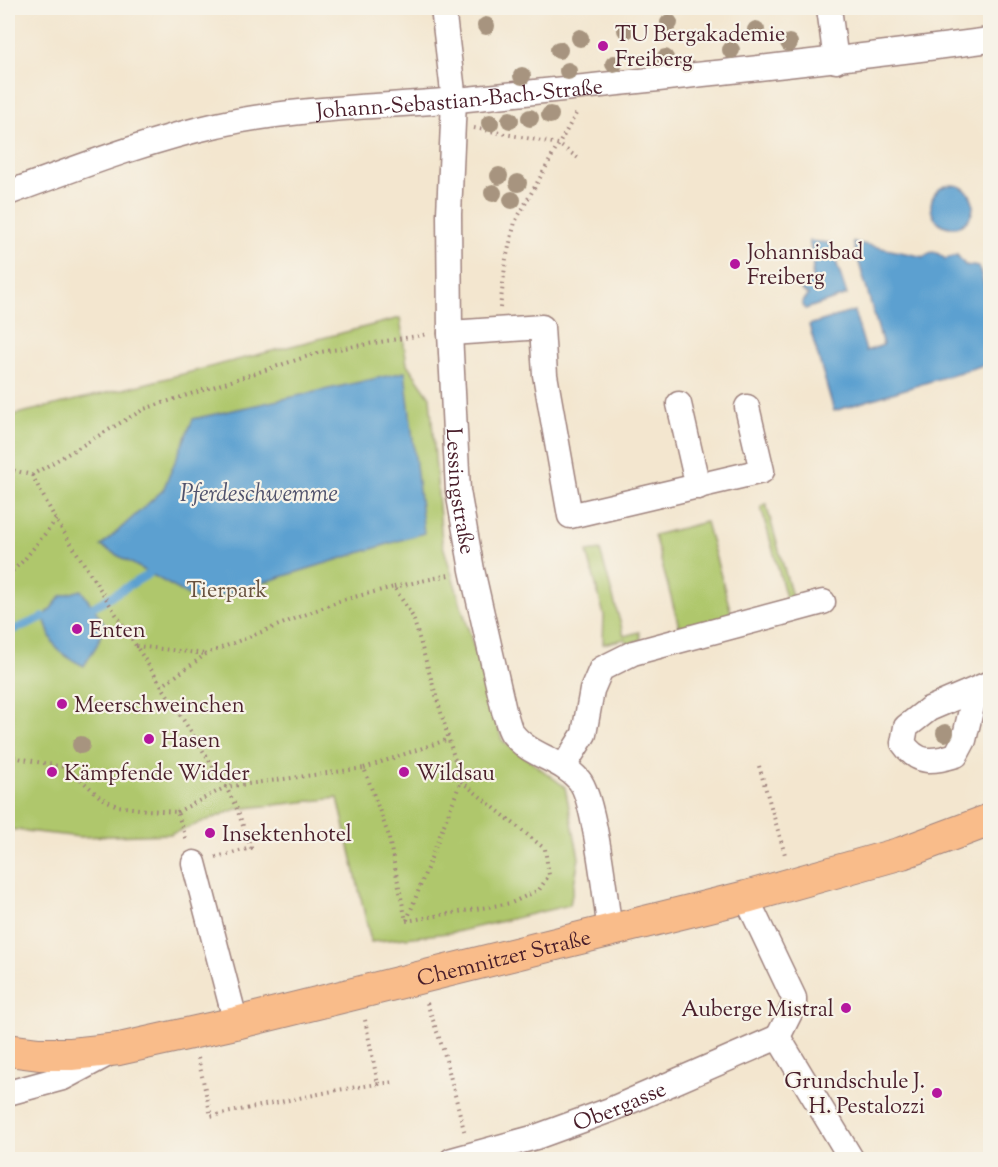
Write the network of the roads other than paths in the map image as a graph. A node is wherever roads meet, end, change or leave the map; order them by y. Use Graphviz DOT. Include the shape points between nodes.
graph roads {
  1 [pos="443,8"];
  2 [pos="829,8"];
  3 [pos="990,40"];
  4 [pos="836,61"];
  5 [pos="454,100"];
  6 [pos="8,193"];
  7 [pos="450,333"];
  8 [pos="679,404"];
  9 [pos="747,406"];
  10 [pos="698,487"];
  11 [pos="823,602"];
  12 [pos="564,766"];
  13 [pos="990,820"];
  14 [pos="194,863"];
  15 [pos="746,897"];
  16 [pos="610,932"];
  17 [pos="236,1023"];
  18 [pos="778,1037"];
  19 [pos="119,1049"];
  20 [pos="8,1050"];
  21 [pos="8,1093"];
  22 [pos="457,1159"];
  23 [pos="452,1160"];
  24 [pos="852,1160"];
  1 -- 5 [label="street, Lessingstraße"];
  2 -- 4 [label="street"];
  3 -- 4 [label="street, Johann-Sebastian-Bach-Straße"];
  4 -- 5 [label="street, Johann-Sebastian-Bach-Straße"];
  5 -- 6 [label="street, Johann-Sebastian-Bach-Straße" via="302,112 218,125 130,148"];
  5 -- 7 [label="street, Lessingstraße" via="449,214"];
  7 -- 10 [label="street" via="542,327 545,375 570,516"];
  7 -- 12 [label="street, Lessingstraße" via="458,491 504,711 512,732 531,750"];
  8 -- 10 [label="street"];
  9 -- 10 [label="street" via="762,471"];
  11 -- 12 [label="street" via="633,653 601,669 592,690 584,734"];
  12 -- 16 [label="street, Lessingstraße" via="581,782 590,808"];
  13 -- 15 [label="main road, Chemnitzer Straße" via="902,853"];
  14 -- 17 [label="street"];
  15 -- 16 [label="main road, Chemnitzer Straße"];
  15 -- 18 [label="street" via="794,998"];
  16 -- 17 [label="main road, Chemnitzer Straße"];
  17 -- 19 [label="main road, Chemnitzer Straße"];
  18 -- 22 [label="street, Obergasse" via="600,1114"];
  18 -- 24 [label="street"];
  19 -- 20 [label="main road, Chemnitzer Straße" via="71,1054"];
  19 -- 21 [label="street" via="63,1078"];
  22 -- 23 [label="street, Obergasse"];
}
